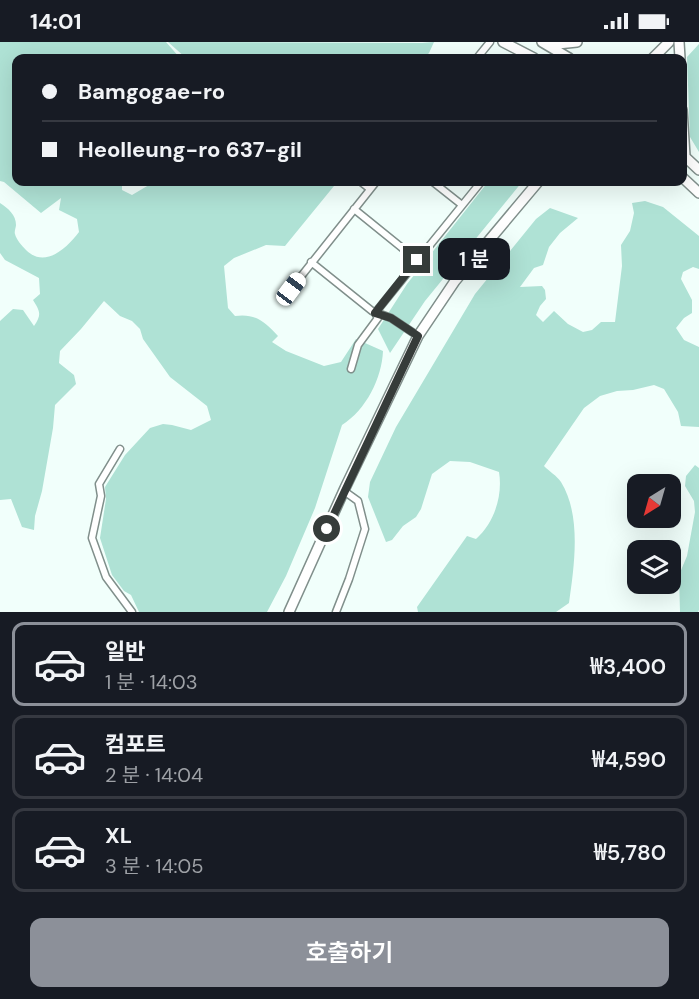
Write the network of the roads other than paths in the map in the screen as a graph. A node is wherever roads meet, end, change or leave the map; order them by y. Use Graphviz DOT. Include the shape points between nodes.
graph roads {
  1 [pos="490,42"];
  2 [pos="503,42"];
  3 [pos="577,42"];
  4 [pos="669,42"];
  5 [pos="545,44"];
  6 [pos="480,54"];
  7 [pos="525,54"];
  8 [pos="561,54"];
  9 [pos="657,54"];
  10 [pos="687,158"];
  11 [pos="699,170"];
  12 [pos="687,182"];
  13 [pos="366,186"];
  14 [pos="373,186"];
  15 [pos="438,186"];
  16 [pos="478,186"];
  17 [pos="535,186"];
  18 [pos="370,189"];
  19 [pos="699,193"];
  20 [pos="462,205"];
  21 [pos="354,209"];
  22 [pos="417,260"];
  23 [pos="312,262"];
  24 [pos="291,289"];
  25 [pos="375,313"];
  26 [pos="418,336"];
  27 [pos="351,369"];
  28 [pos="120,449"];
  29 [pos="344,491"];
  30 [pos="132,612"];
  31 [pos="289,612"];
  32 [pos="336,612"];
  1 -- 6 [label="street"];
  2 -- 7 [label="main road"];
  3 -- 5 [label="main road"];
  4 -- 9 [label="main road"];
  5 -- 8 [label="main road"];
  10 -- 11 [label="main road"];
  12 -- 19 [label="main road"];
  13 -- 18 [label="street"];
  14 -- 18 [label="street"];
  15 -- 20 [label="street"];
  16 -- 20 [label="street"];
  17 -- 26 [label="main road" via="455,280"];
  18 -- 21 [label="street"];
  20 -- 22 [label="street"];
  21 -- 22 [label="street"];
  21 -- 23 [label="street"];
  22 -- 25 [label="street"];
  23 -- 24 [label="street"];
  23 -- 25 [label="street"];
  25 -- 26 [label="street" via="391,318"];
  25 -- 27 [label="street" via="378,318 358,345"];
  26 -- 29 [label="main road"];
  28 -- 30 [label="street" via="99,484 101,496 92,538 106,577"];
  29 -- 31 [label="main road"];
  29 -- 32 [label="street" via="358,501 365,529"];
}
